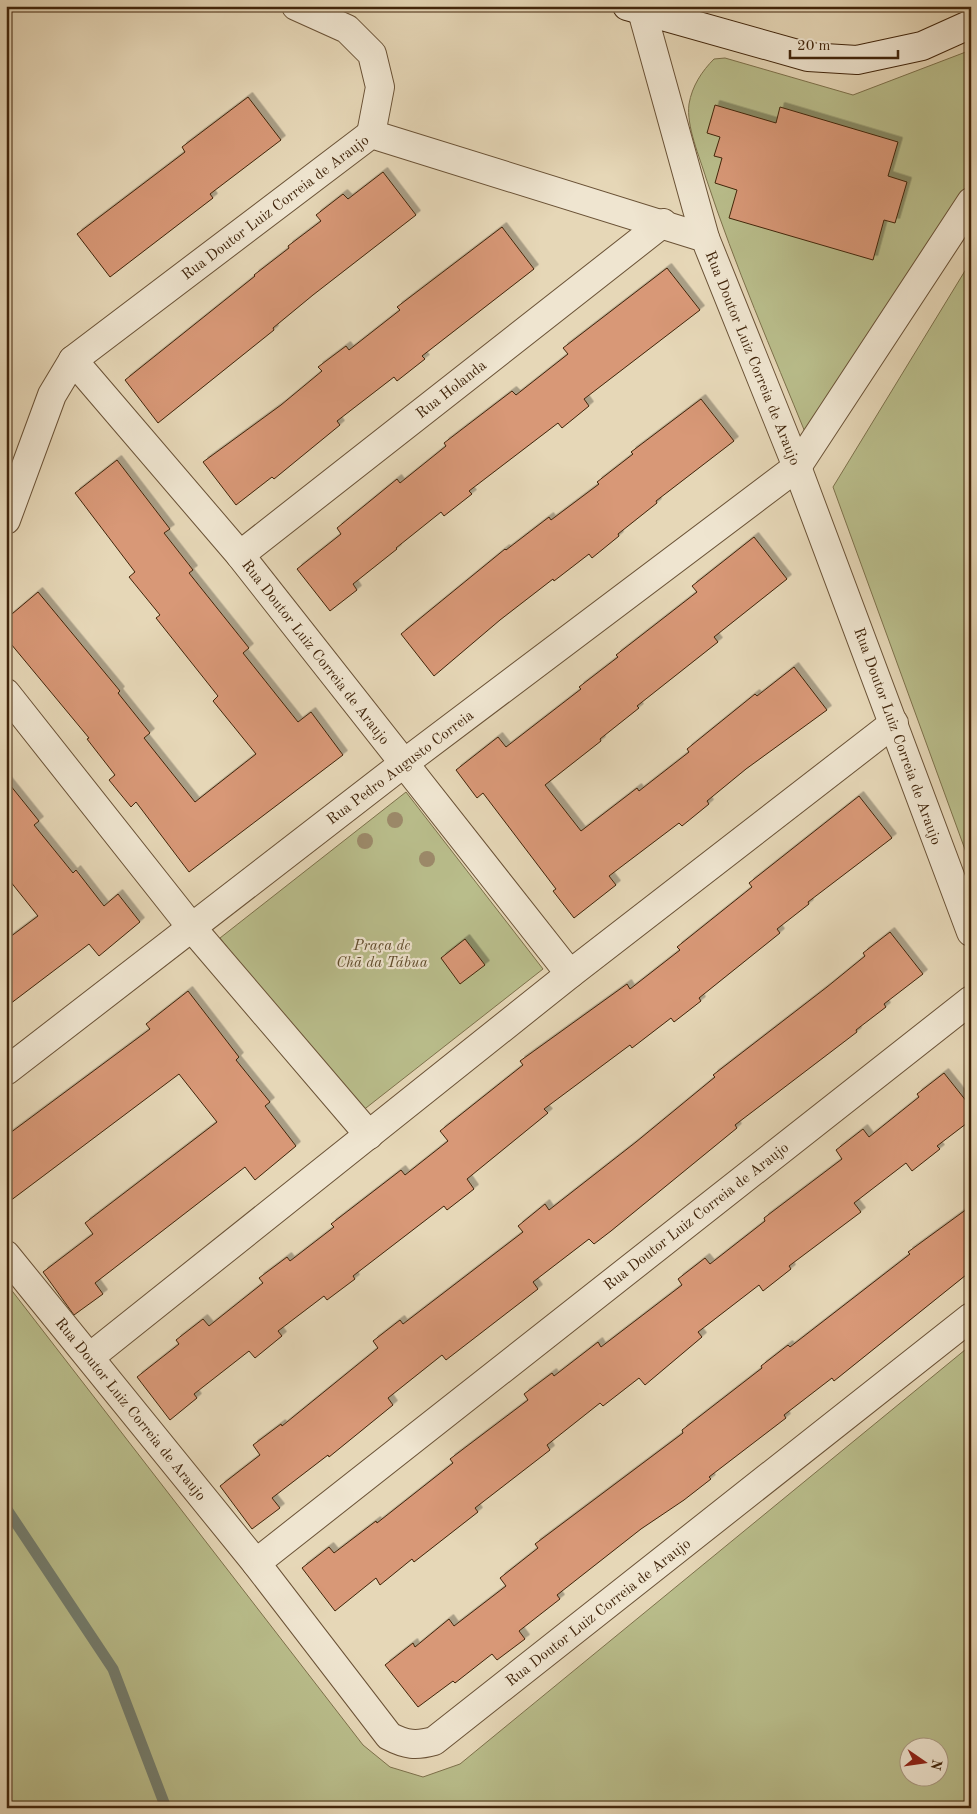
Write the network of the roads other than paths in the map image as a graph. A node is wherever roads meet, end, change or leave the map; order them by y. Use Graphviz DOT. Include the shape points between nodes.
graph roads {
  1 [pos="296,6"];
  2 [pos="635,9"];
  3 [pos="971,24"];
  4 [pos="371,134"];
  5 [pos="971,202"];
  6 [pos="663,223"];
  7 [pos="705,238"];
  8 [pos="73,360"];
  9 [pos="797,467"];
  10 [pos="6,520"];
  11 [pos="240,554"];
  12 [pos="6,693"];
  13 [pos="894,723"];
  14 [pos="403,764"];
  15 [pos="192,928"];
  16 [pos="971,932"];
  17 [pos="570,974"];
  18 [pos="971,1000"];
  19 [pos="6,1071"];
  20 [pos="369,1135"];
  21 [pos="6,1255"];
  22 [pos="971,1318"];
  23 [pos="90,1357"];
  24 [pos="256,1563"];
  1 -- 4 [label="street" via="347,29 372,54 380,87"];
  2 -- 3 [label="street" via="808,57 857,60 922,46"];
  2 -- 7 [label="street"];
  4 -- 6 [label="street, Rua Doutor Luiz Correia de Araujo"];
  4 -- 8 [label="street, Rua Doutor Luiz Correia de Araujo"];
  5 -- 9 [label="street, Rua Pedro Augusto Correia"];
  6 -- 7 [label="street, Rua Doutor Luiz Correia de Araujo"];
  6 -- 11 [label="street, Rua Holanda"];
  7 -- 9 [label="street, Rua Doutor Luiz Correia de Araujo"];
  8 -- 10 [label="street, Rua Doutor Luiz Correia de Araujo" via="52,395"];
  8 -- 11 [label="street, Rua Doutor Luiz Correia de Araujo"];
  9 -- 13 [label="street, Rua Doutor Luiz Correia de Araujo"];
  9 -- 14 [label="street, Rua Pedro Augusto Correia"];
  11 -- 14 [label="street, Rua Doutor Luiz Correia de Araujo"];
  12 -- 15 [label="street"];
  13 -- 16 [label="street, Rua Doutor Luiz Correia de Araujo"];
  13 -- 17 [label="street"];
  14 -- 15 [label="street, Rua Pedro Augusto Correia"];
  14 -- 17 [label="street, Rua Doutor Luiz Correia de Araujo"];
  15 -- 19 [label="street, Rua Pedro Augusto Correia"];
  15 -- 20 [label="street"];
  17 -- 20 [label="street"];
  18 -- 24 [label="street, Rua Doutor Luiz Correia de Araujo"];
  20 -- 23 [label="street"];
  21 -- 23 [label="street, Rua Doutor Luiz Correia de Araujo"];
  22 -- 24 [label="street, Rua Doutor Luiz Correia de Araujo" via="434,1742 418,1746 404,1744 390,1736"];
  23 -- 24 [label="street, Rua Doutor Luiz Correia de Araujo"];
}
